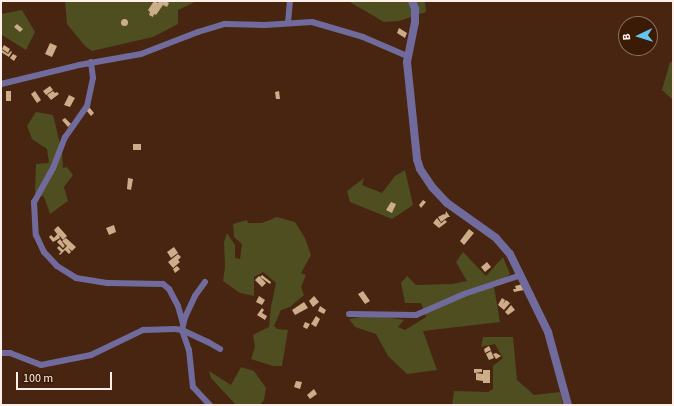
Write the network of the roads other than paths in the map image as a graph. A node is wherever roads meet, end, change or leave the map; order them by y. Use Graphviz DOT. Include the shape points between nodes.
graph roads {
  1 [pos="290,1"];
  2 [pos="412,1"];
  3 [pos="288,23"];
  4 [pos="407,56"];
  5 [pos="92,62"];
  6 [pos="1,84"];
  7 [pos="521,275"];
  8 [pos="205,282"];
  9 [pos="349,314"];
  10 [pos="183,327"];
  11 [pos="220,349"];
  12 [pos="1,353"];
  13 [pos="210,405"];
  14 [pos="568,405"];
  1 -- 3 [label="street"];
  2 -- 4 [label="street" via="415,22"];
  3 -- 4 [label="street" via="317,23 363,37"];
  3 -- 5 [label="street" via="220,24 140,54"];
  4 -- 7 [label="street" via="420,169 447,203 496,238 510,254"];
  5 -- 6 [label="street"];
  5 -- 10 [label="street" via="93,78 88,106 65,137 53,168 34,202 36,235 44,252 57,266 76,278 109,283 163,284 169,289 178,306"];
  7 -- 9 [label="street" via="464,294 416,315"];
  7 -- 14 [label="street" via="548,332"];
  8 -- 10 [label="street" via="195,296"];
  10 -- 11 [label="street"];
  10 -- 12 [label="street" via="143,330 91,354 41,365 10,353"];
  10 -- 13 [label="street" via="189,350 193,387"];
}
